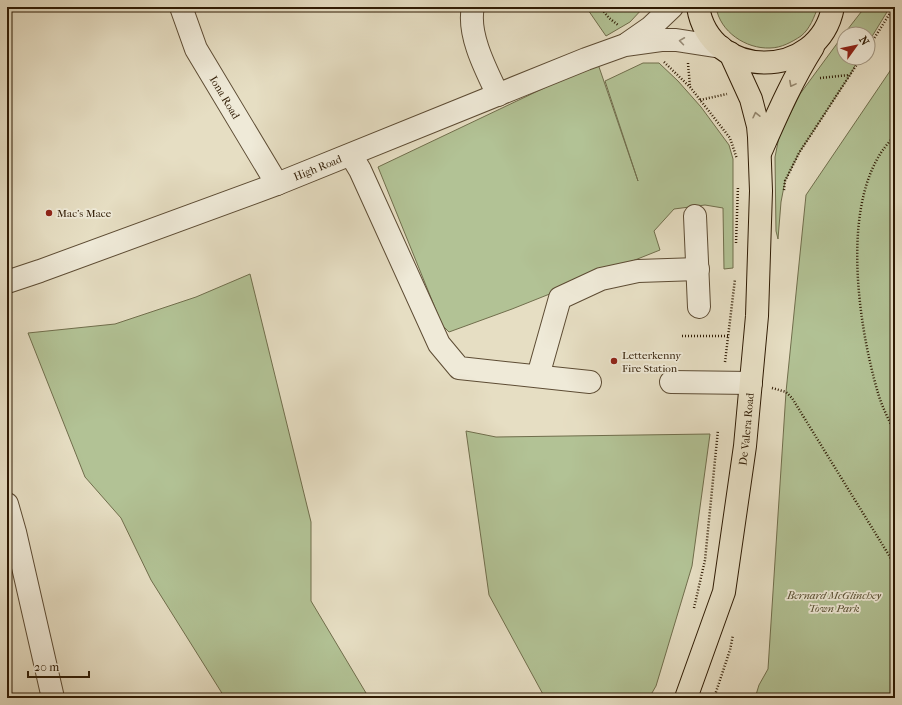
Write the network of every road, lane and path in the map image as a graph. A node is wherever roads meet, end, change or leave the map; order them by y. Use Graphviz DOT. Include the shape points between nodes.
graph roads {
  1 [pos="181,7"];
  2 [pos="473,7"];
  3 [pos="600,7"];
  4 [pos="672,7"];
  5 [pos="698,7"];
  6 [pos="842,7"];
  7 [pos="894,7"];
  8 [pos="826,23"];
  9 [pos="876,35"];
  10 [pos="624,37"];
  11 [pos="725,50"];
  12 [pos="688,59"];
  13 [pos="662,60"];
  14 [pos="850,75"];
  15 [pos="815,78"];
  16 [pos="690,87"];
  17 [pos="731,93"];
  18 [pos="498,95"];
  19 [pos="700,100"];
  20 [pos="895,136"];
  21 [pos="351,154"];
  22 [pos="760,154"];
  23 [pos="737,164"];
  24 [pos="277,184"];
  25 [pos="738,184"];
  26 [pos="695,216"];
  27 [pos="736,250"];
  28 [pos="698,269"];
  29 [pos="735,278"];
  30 [pos="7,282"];
  31 [pos="699,307"];
  32 [pos="682,336"];
  33 [pos="728,336"];
  34 [pos="725,362"];
  35 [pos="538,376"];
  36 [pos="590,382"];
  37 [pos="671,382"];
  38 [pos="760,385"];
  39 [pos="718,430"];
  40 [pos="895,433"];
  41 [pos="7,504"];
  42 [pos="895,565"];
  43 [pos="693,611"];
  44 [pos="54,698"];
  45 [pos="686,698"];
  1 -- 24 [label="street, Iona Road" via="196,49"];
  2 -- 18 [label="street" via="471,14 476,44"];
  3 -- 10 [label="path"];
  4 -- 10 [label="street" via="648,29"];
  5 -- 11 [label="main road" via="709,35"];
  6 -- 8 [label="main road"];
  7 -- 9 [label="path"];
  8 -- 11 [label="main road" via="809,48 778,62 748,62"];
  8 -- 22 [label="main road, one-way" via="784,98"];
  11 -- 10 [label="street, one-way" via="667,40"];
  10 -- 18 [label="street, High Road"];
  22 -- 11 [label="main road, De Valera Road, one-way" via="754,107"];
  12 -- 16 [label="path"];
  13 -- 16 [label="path"];
  14 -- 15 [label="path"];
  16 -- 19 [label="path"];
  17 -- 19 [label="path"];
  18 -- 21 [label="street, High Road"];
  19 -- 23 [label="path" via="730,138"];
  20 -- 40 [label="path" via="881,153 870,174 860,216 857,245 861,304 872,370"];
  21 -- 24 [label="street, High Road"];
  21 -- 35 [label="street" via="439,344 459,368"];
  22 -- 38 [label="main road, De Valera Road"];
  24 -- 30 [label="street, High Road"];
  25 -- 27 [label="path"];
  26 -- 28 [label="street"];
  28 -- 31 [label="street"];
  28 -- 35 [label="street" via="638,271 601,279 560,298"];
  29 -- 33 [label="path"];
  32 -- 33 [label="path"];
  33 -- 34 [label="path"];
  35 -- 36 [label="street"];
  37 -- 38 [label="street"];
  38 -- 42 [label="path" via="786,392 792,398"];
  38 -- 45 [label="main road, De Valera Road" via="745,446 724,592"];
  39 -- 43 [label="path" via="705,560"];
  41 -- 44 [label="street"];
}
